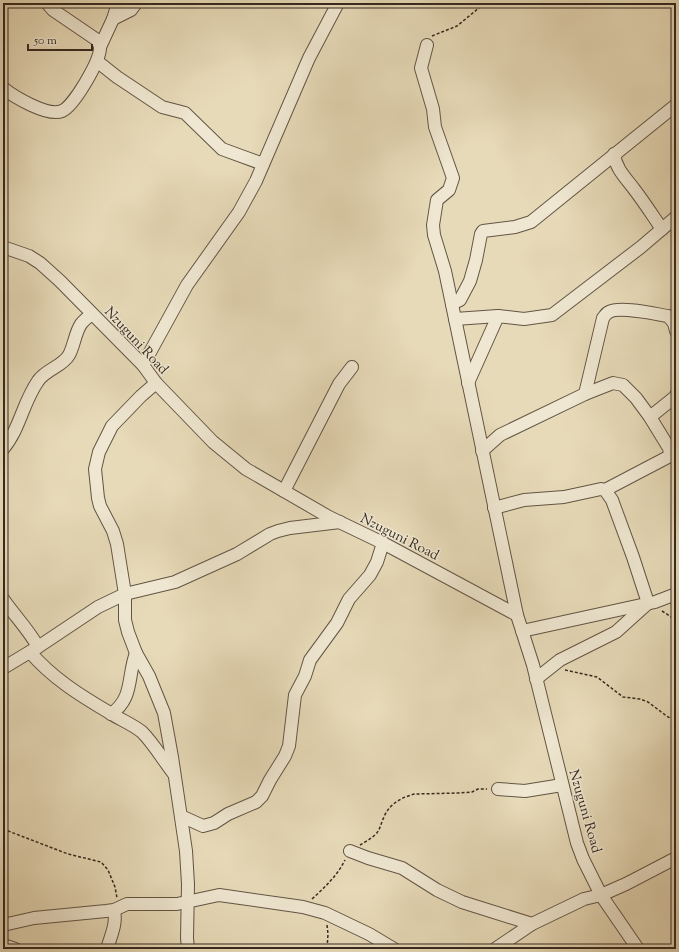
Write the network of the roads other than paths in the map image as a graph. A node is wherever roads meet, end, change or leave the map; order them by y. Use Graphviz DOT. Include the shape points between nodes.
graph roads {
  1 [pos="47,3"];
  2 [pos="118,3"];
  3 [pos="136,3"];
  4 [pos="338,3"];
  5 [pos="113,19"];
  6 [pos="427,45"];
  7 [pos="100,47"];
  8 [pos="98,62"];
  9 [pos="3,88"];
  10 [pos="676,105"];
  11 [pos="614,154"];
  12 [pos="263,164"];
  13 [pos="676,217"];
  14 [pos="662,229"];
  15 [pos="3,247"];
  16 [pos="452,304"];
  17 [pos="92,314"];
  18 [pos="498,316"];
  19 [pos="455,319"];
  20 [pos="676,331"];
  21 [pos="143,365"];
  22 [pos="352,367"];
  23 [pos="156,383"];
  24 [pos="468,383"];
  25 [pos="585,394"];
  26 [pos="676,394"];
  27 [pos="650,417"];
  28 [pos="3,449"];
  29 [pos="482,451"];
  30 [pos="673,457"];
  31 [pos="605,490"];
  32 [pos="284,491"];
  33 [pos="494,508"];
  34 [pos="340,522"];
  35 [pos="383,543"];
  36 [pos="125,594"];
  37 [pos="676,594"];
  38 [pos="3,599"];
  39 [pos="648,603"];
  40 [pos="517,615"];
  41 [pos="522,631"];
  42 [pos="34,650"];
  43 [pos="136,654"];
  44 [pos="3,668"];
  45 [pos="536,679"];
  46 [pos="111,714"];
  47 [pos="174,774"];
  48 [pos="562,785"];
  49 [pos="498,789"];
  50 [pos="181,816"];
  51 [pos="350,851"];
  52 [pos="676,858"];
  53 [pos="601,895"];
  54 [pos="188,902"];
  55 [pos="116,909"];
  56 [pos="532,924"];
  57 [pos="3,925"];
  58 [pos="3,945"];
  59 [pos="15,949"];
  60 [pos="107,949"];
  61 [pos="188,949"];
  62 [pos="394,949"];
  63 [pos="495,949"];
  64 [pos="638,949"];
  1 -- 7 [label="street" via="53,10 97,40"];
  2 -- 5 [label="street"];
  3 -- 5 [label="street" via="131,10"];
  4 -- 12 [label="street" via="309,58"];
  5 -- 7 [label="street"];
  6 -- 16 [label="street" via="421,68 433,109 435,127 453,178 449,190 437,200 433,225"];
  7 -- 8 [label="street"];
  8 -- 9 [label="street" via="72,105 62,111 48,111 30,104"];
  8 -- 12 [label="street" via="162,107 185,112 222,149"];
  10 -- 11 [label="street"];
  11 -- 14 [label="street" via="618,169"];
  11 -- 16 [label="street" via="530,222 516,227 483,231 470,281 460,300"];
  12 -- 21 [label="street" via="239,212 187,285"];
  13 -- 14 [label="street"];
  14 -- 18 [label="street" via="552,315 524,318"];
  15 -- 17 [label="street, Nzuguni Road" via="29,256 40,263"];
  16 -- 19 [label="street"];
  17 -- 21 [label="street, Nzuguni Road"];
  17 -- 28 [label="street" via="78,328 67,358 44,374 33,389 15,430"];
  18 -- 19 [label="street"];
  18 -- 24 [label="street"];
  19 -- 24 [label="street"];
  20 -- 25 [label="street" via="668,316 616,310 607,313 601,325"];
  21 -- 23 [label="street, Nzuguni Road"];
  22 -- 32 [label="street" via="340,384"];
  23 -- 32 [label="street, Nzuguni Road" via="224,452 246,469"];
  23 -- 36 [label="street" via="112,426 96,460 98,498 117,544"];
  24 -- 29 [label="street"];
  25 -- 27 [label="street" via="613,383 623,385"];
  25 -- 29 [label="street" via="500,435"];
  26 -- 27 [label="street"];
  27 -- 30 [label="street"];
  29 -- 33 [label="street"];
  30 -- 31 [label="street" via="668,457"];
  31 -- 33 [label="street" via="524,500"];
  31 -- 39 [label="street" via="612,500"];
  32 -- 34 [label="street, Nzuguni Road"];
  33 -- 40 [label="street"];
  34 -- 35 [label="street, Nzuguni Road"];
  34 -- 36 [label="street" via="278,531 237,554 175,582"];
  35 -- 40 [label="street, Nzuguni Road"];
  35 -- 50 [label="street" via="370,575 349,599 337,623 310,660 295,695 289,746 259,800 206,826"];
  36 -- 42 [label="street" via="98,607"];
  36 -- 43 [label="street" via="125,620"];
  37 -- 39 [label="street"];
  38 -- 42 [label="street" via="32,635"];
  39 -- 41 [label="street"];
  39 -- 45 [label="street" via="616,632 560,660"];
  40 -- 41 [label="street, Nzuguni Road"];
  41 -- 45 [label="street, Nzuguni Road"];
  42 -- 44 [label="street"];
  42 -- 46 [label="street" via="50,674"];
  43 -- 46 [label="street" via="125,699"];
  43 -- 47 [label="street" via="149,676 164,712"];
  45 -- 48 [label="street, Nzuguni Road"];
  46 -- 47 [label="street" via="141,732"];
  47 -- 50 [label="street"];
  48 -- 49 [label="street" via="524,791"];
  48 -- 53 [label="street, Nzuguni Road" via="577,843"];
  50 -- 54 [label="street" via="186,851"];
  51 -- 56 [label="street" via="402,868 462,902"];
  52 -- 53 [label="street"];
  53 -- 56 [label="street"];
  53 -- 64 [label="street, Nzuguni Road"];
  54 -- 55 [label="street" via="127,904"];
  54 -- 61 [label="street"];
  54 -- 62 [label="street" via="219,896 303,907 369,934"];
  55 -- 57 [label="street" via="34,918"];
  55 -- 60 [label="street" via="115,928"];
  56 -- 63 [label="street"];
  58 -- 59 [label="street"];
}
